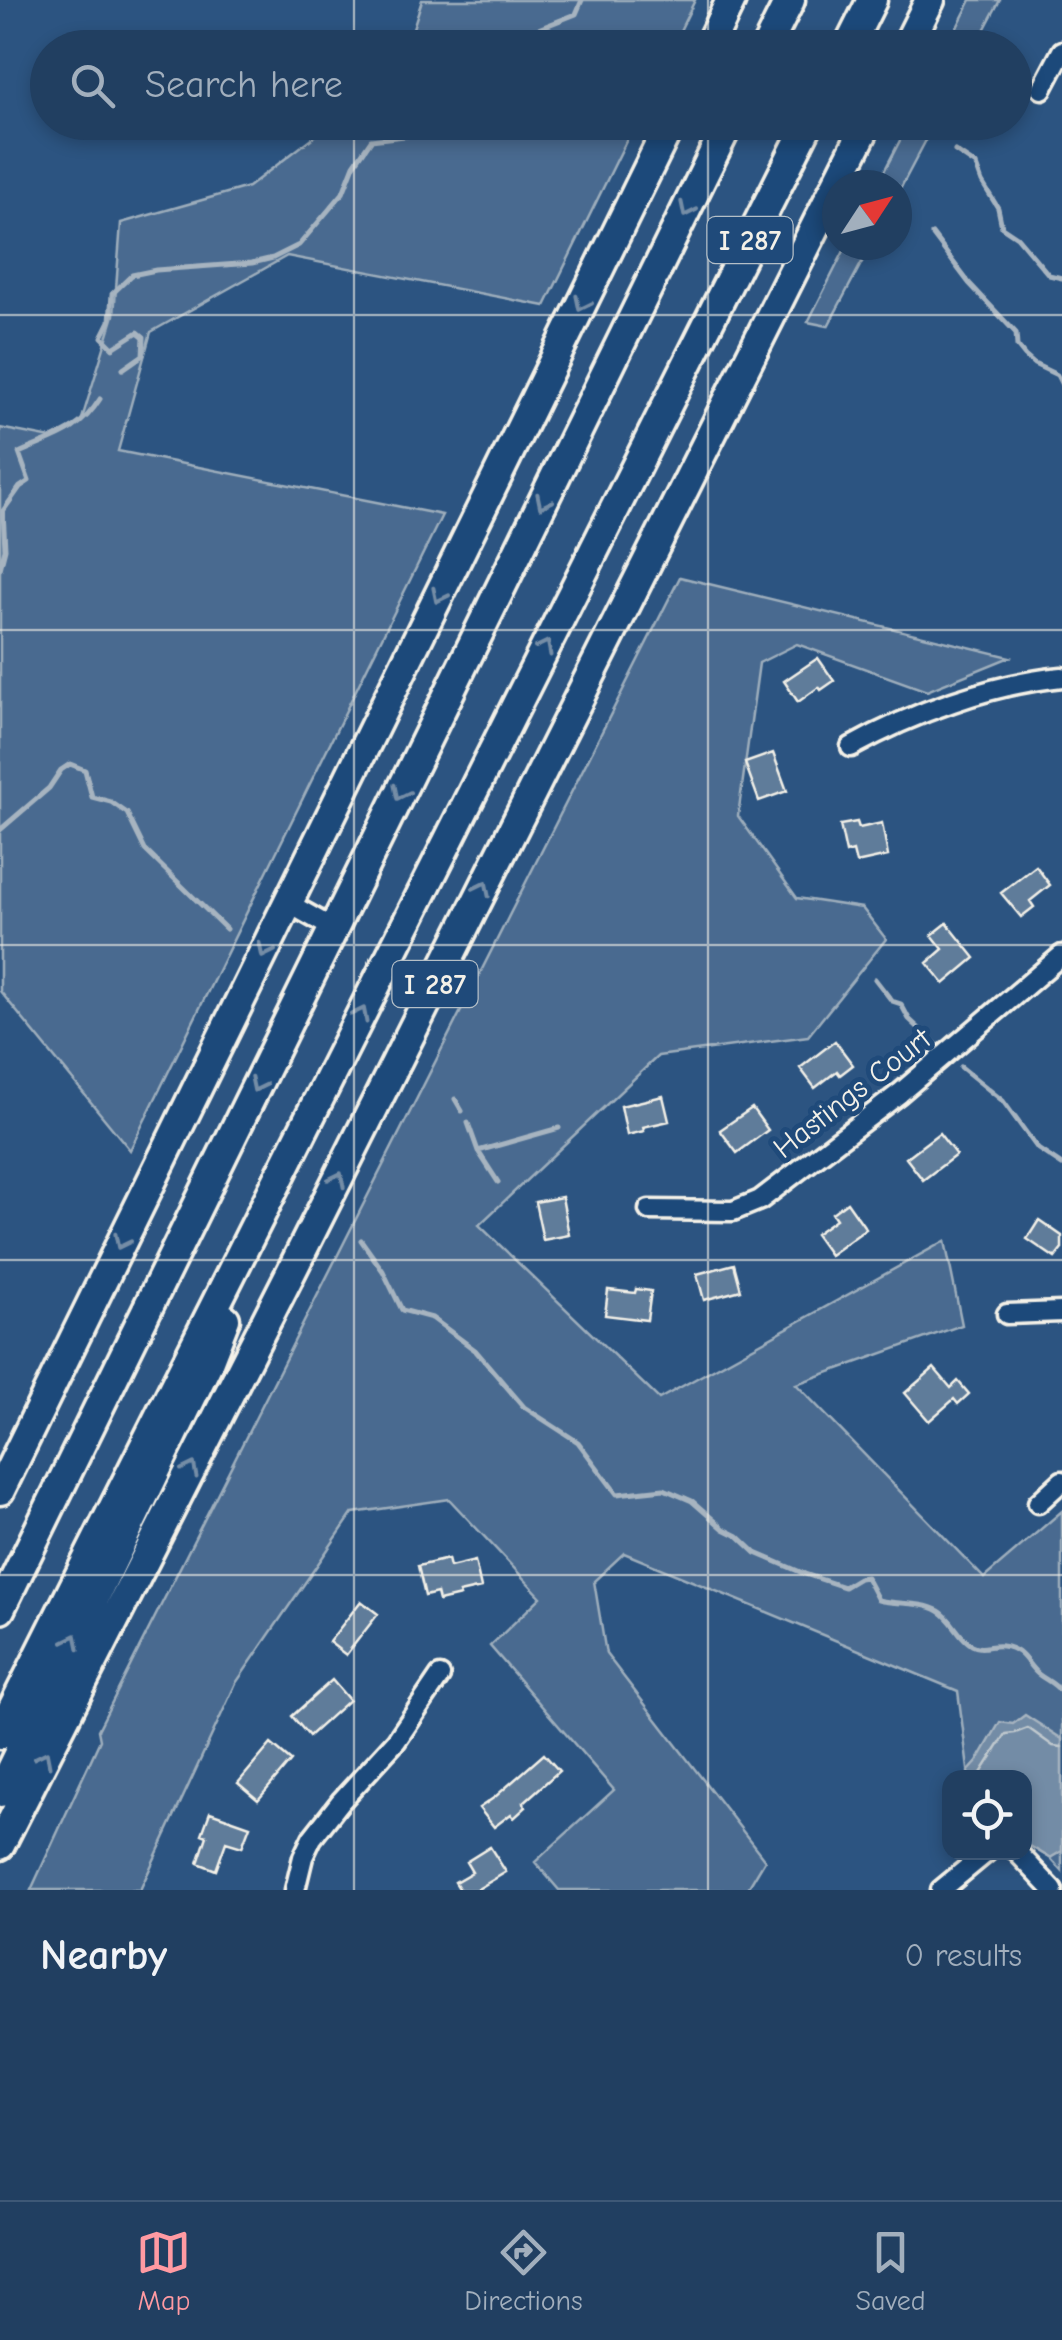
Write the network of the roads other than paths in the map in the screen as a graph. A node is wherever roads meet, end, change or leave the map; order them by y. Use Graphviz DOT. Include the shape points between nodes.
graph roads {
  1 [pos="731,0"];
  2 [pos="790,0"];
  3 [pos="872,0"];
  4 [pos="930,0"];
  5 [pos="717,30"];
  6 [pos="775,30"];
  7 [pos="857,30"];
  8 [pos="915,30"];
  9 [pos="1062,50"];
  10 [pos="1042,89"];
  11 [pos="662,140"];
  12 [pos="721,140"];
  13 [pos="800,140"];
  14 [pos="859,140"];
  15 [pos="1062,677"];
  16 [pos="850,747"];
  17 [pos="288,904"];
  18 [pos="334,928"];
  19 [pos="1062,954"];
  20 [pos="286,1164"];
  21 [pos="650,1210"];
  22 [pos="1062,1312"];
  23 [pos="1007,1314"];
  24 [pos="1062,1480"];
  25 [pos="0,1490"];
  26 [pos="1038,1502"];
  27 [pos="0,1608"];
  28 [pos="440,1676"];
  29 [pos="0,1734"];
  30 [pos="0,1792"];
  31 [pos="0,1845"];
  32 [pos="977,1860"];
  33 [pos="1024,1860"];
  34 [pos="295,1890"];
  35 [pos="941,1890"];
  36 [pos="1052,1890"];
  1 -- 5 [label="highway"];
  2 -- 6 [label="highway"];
  3 -- 7 [label="highway"];
  4 -- 8 [label="highway"];
  9 -- 10 [label="street"];
  11 -- 17 [label="highway, one-way"];
  12 -- 18 [label="highway, I 287, one-way"];
  20 -- 13 [label="highway, I 287, one-way"];
  31 -- 14 [label="highway, I 287, one-way"];
  15 -- 16 [label="street" via="1000,687 889,726"];
  17 -- 18 [label="street"];
  17 -- 25 [label="highway, one-way"];
  18 -- 27 [label="highway, I 287, one-way"];
  19 -- 21 [label="street, Hastings Court" via="900,1093 760,1200 732,1212"];
  20 -- 29 [label="highway, I 287"];
  30 -- 20 [label="highway, one-way" via="207,1365"];
  22 -- 23 [label="street"];
  24 -- 26 [label="street"];
  28 -- 34 [label="street" via="396,1741 312,1838"];
  32 -- 35 [label="street"];
  33 -- 36 [label="street"];
}
